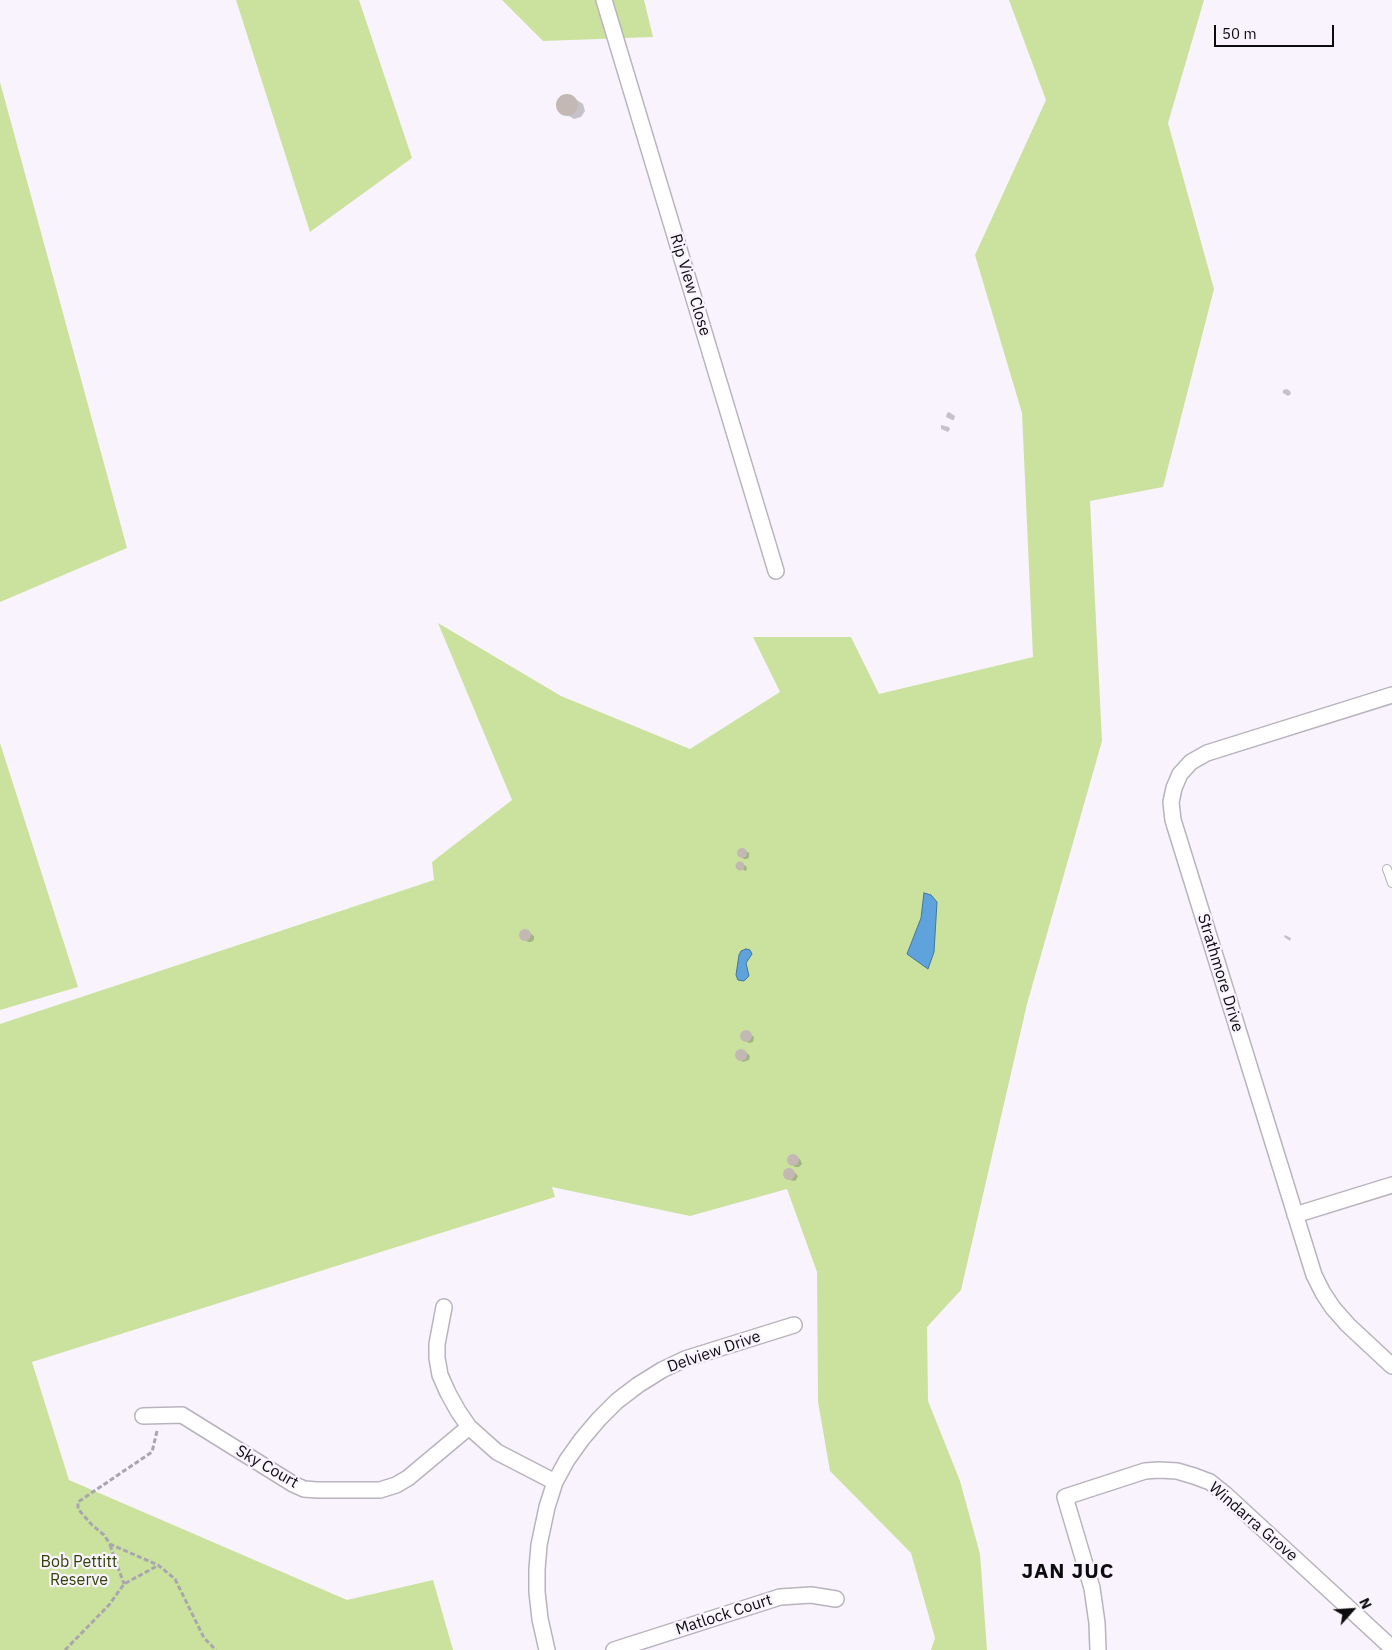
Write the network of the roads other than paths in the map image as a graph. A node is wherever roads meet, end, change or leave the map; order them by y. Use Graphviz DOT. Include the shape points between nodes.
graph roads {
  1 [pos="604,0"];
  2 [pos="776,571"];
  3 [pos="1392,695"];
  4 [pos="1388,869"];
  5 [pos="1392,883"];
  6 [pos="1392,1185"];
  7 [pos="1295,1215"];
  8 [pos="444,1307"];
  9 [pos="794,1325"];
  10 [pos="1392,1366"];
  11 [pos="143,1416"];
  12 [pos="469,1427"];
  13 [pos="555,1482"];
  14 [pos="836,1599"];
  15 [pos="1392,1648"];
  16 [pos="547,1650"];
  17 [pos="614,1650"];
  18 [pos="1098,1650"];
  1 -- 2 [label="street, Rip View Close"];
  3 -- 7 [label="street, Strathmore Drive" via="1207,753 1191,762 1180,774 1171,802 1173,820"];
  4 -- 5 [label="lane"];
  6 -- 7 [label="street"];
  7 -- 10 [label="street, Strathmore Drive" via="1323,1294 1348,1325"];
  8 -- 12 [label="street" via="437,1344 440,1375"];
  9 -- 13 [label="street, Delview Drive" via="685,1359 638,1385 599,1419 567,1460"];
  11 -- 12 [label="street, Sky Court" via="182,1415 293,1484 317,1490 380,1490 396,1486"];
  12 -- 13 [label="street" via="497,1452"];
  13 -- 16 [label="street, Delview Drive" via="542,1526 536,1569 540,1619"];
  14 -- 17 [label="street, Matlock Court" via="811,1595 780,1597"];
  15 -- 18 [label="street, Windarra Grove" via="1210,1482 1177,1471 1158,1470 1145,1471 1065,1497 1092,1588"];
}
